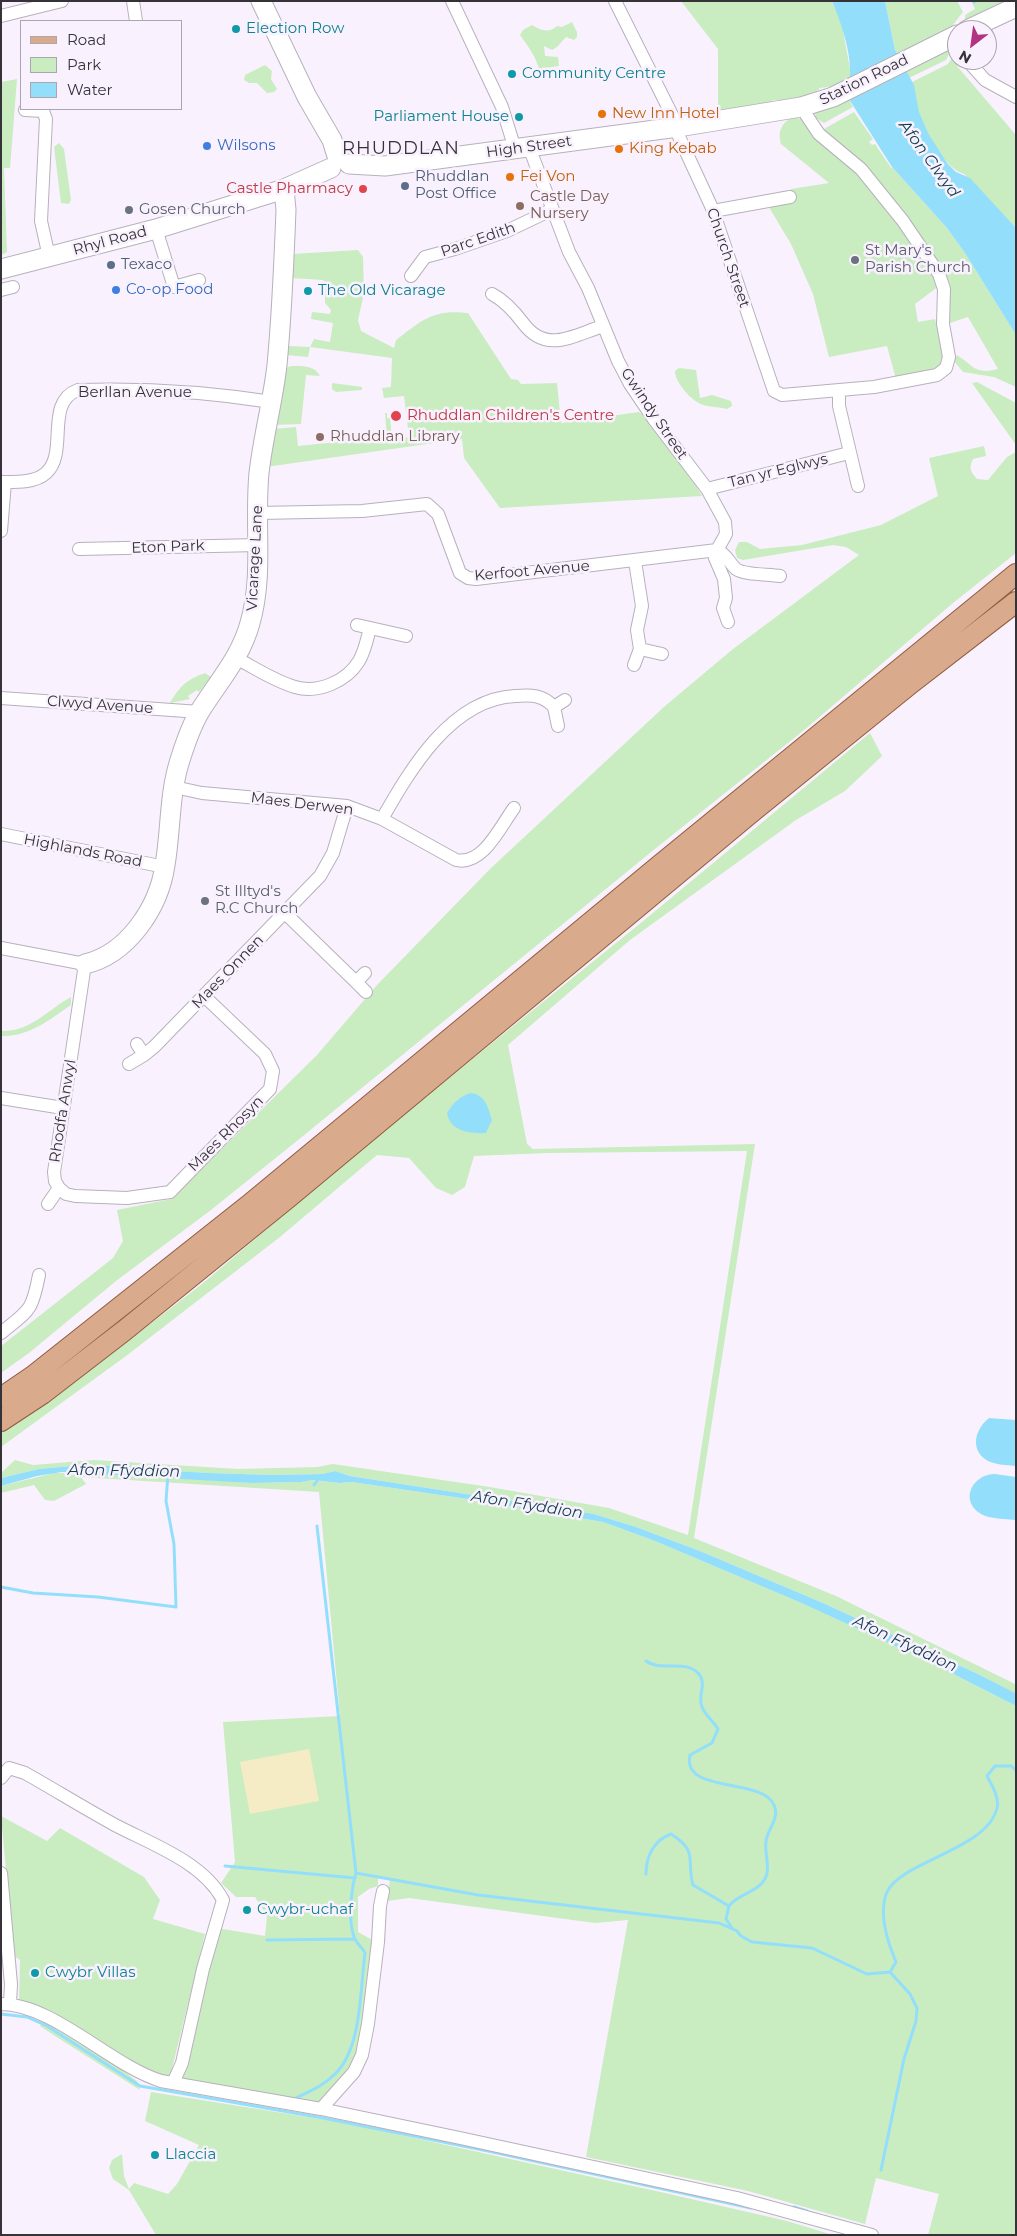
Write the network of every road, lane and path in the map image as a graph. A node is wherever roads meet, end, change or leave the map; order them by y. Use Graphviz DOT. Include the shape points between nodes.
graph roads {
  1 [pos="62,1"];
  2 [pos="133,1"];
  3 [pos="261,1"];
  4 [pos="452,1"];
  5 [pos="614,1"];
  6 [pos="1016,7"];
  7 [pos="1,16"];
  8 [pos="136,20"];
  9 [pos="990,20"];
  10 [pos="947,40"];
  11 [pos="976,70"];
  12 [pos="1016,97"];
  13 [pos="801,107"];
  14 [pos="25,110"];
  15 [pos="711,112"];
  16 [pos="675,124"];
  17 [pos="522,148"];
  18 [pos="339,163"];
  19 [pos="284,189"];
  20 [pos="790,197"];
  21 [pos="551,210"];
  22 [pos="713,212"];
  23 [pos="156,229"];
  24 [pos="49,257"];
  25 [pos="1,269"];
  26 [pos="410,276"];
  27 [pos="199,280"];
  28 [pos="492,294"];
  29 [pos="604,326"];
  30 [pos="839,392"];
  31 [pos="272,402"];
  32 [pos="849,453"];
  33 [pos="3,482"];
  34 [pos="858,486"];
  35 [pos="707,489"];
  36 [pos="258,512"];
  37 [pos="1,531"];
  38 [pos="258,545"];
  39 [pos="79,550"];
  40 [pos="717,550"];
  41 [pos="635,561"];
  42 [pos="1016,574"];
  43 [pos="780,576"];
  44 [pos="1012,605"];
  45 [pos="728,622"];
  46 [pos="357,625"];
  47 [pos="370,628"];
  48 [pos="406,636"];
  49 [pos="640,649"];
  50 [pos="662,654"];
  51 [pos="236,658"];
  52 [pos="634,664"];
  53 [pos="1,698"];
  54 [pos="200,712"];
  55 [pos="558,726"];
  56 [pos="174,787"];
  57 [pos="347,806"];
  58 [pos="514,808"];
  59 [pos="382,819"];
  60 [pos="1,834"];
  61 [pos="165,867"];
  62 [pos="285,913"];
  63 [pos="1,948"];
  64 [pos="85,964"];
  65 [pos="365,973"];
  66 [pos="356,982"];
  67 [pos="366,992"];
  68 [pos="204,996"];
  69 [pos="137,1044"];
  70 [pos="144,1056"];
  71 [pos="129,1064"];
  72 [pos="1,1098"];
  73 [pos="63,1108"];
  74 [pos="59,1188"];
  75 [pos="48,1204"];
  76 [pos="40,1284"];
  77 [pos="1,1333"];
  78 [pos="1,1398"];
  79 [pos="1,1422"];
  80 [pos="1,1778"];
  81 [pos="1,1873"];
  82 [pos="383,1891"];
  83 [pos="6,2004"];
  84 [pos="173,2084"];
  85 [pos="321,2109"];
  86 [pos="872,2235"];
  1 -- 7 [label="street"];
  2 -- 8 [label="street"];
  3 -- 18 [label="street" via="307,97 332,140"];
  4 -- 17 [label="street, Gwindy Street"];
  5 -- 16 [label="street, Church Street"];
  6 -- 9 [label="street, Station Road"];
  10 -- 13 [label="street, Station Road" via="833,97"];
  11 -- 12 [label="street" via="985,80"];
  13 -- 16 [label="street, Station Road"];
  13 -- 30 [label="street" via="819,134 860,169 894,210 939,274 944,289 943,324 949,357 946,368 937,375"];
  14 -- 24 [label="street" via="43,111 46,119 41,221"];
  15 -- 16 [label="street"];
  16 -- 17 [label="street, High Street"];
  16 -- 22 [label="street, Church Street"];
  17 -- 18 [label="street, High Street" via="385,166"];
  17 -- 21 [label="street, Gwindy Street"];
  18 -- 19 [label="street, Rhyl Road"];
  19 -- 23 [label="street, Rhyl Road"];
  19 -- 31 [label="street, Vicarage Lane" via="282,288"];
  20 -- 22 [label="street"];
  21 -- 26 [label="street, Parc Edith" via="507,232 425,257"];
  21 -- 29 [label="street, Gwindy Street"];
  22 -- 30 [label="street, Church Street" via="774,391 782,395"];
  23 -- 24 [label="street, Rhyl Road"];
  23 -- 27 [label="street" via="174,287"];
  24 -- 25 [label="street, Rhyl Road"];
  28 -- 29 [label="street" via="503,300 531,334 542,340 553,342"];
  29 -- 35 [label="street, Gwindy Street" via="630,384"];
  30 -- 32 [label="street"];
  31 -- 33 [label="street, Berllan Avenue" via="198,393 78,390 68,394 63,401 54,461 47,473 32,480"];
  31 -- 36 [label="street, Vicarage Lane" via="259,474"];
  32 -- 34 [label="street"];
  32 -- 35 [label="street, Tan yr Eglwys"];
  33 -- 37 [label="street"];
  35 -- 40 [label="street, Gwindy Street" via="725,522 726,534"];
  36 -- 38 [label="street, Vicarage Lane"];
  36 -- 41 [label="street, Kerfoot Avenue" via="362,510 427,504 438,514 460,573 468,578"];
  38 -- 39 [label="street, Eton Park"];
  38 -- 51 [label="street, Vicarage Lane" via="255,604"];
  40 -- 41 [label="street, Kerfoot Avenue"];
  40 -- 43 [label="street" via="725,553 730,563 742,572"];
  40 -- 45 [label="street" via="715,558 724,579 726,598 723,608"];
  41 -- 49 [label="street" via="642,606 637,630"];
  42 -- 78 [label="main road" via="250,1204 49,1364"];
  44 -- 79 [label="main road" via="753,811 132,1324"];
  46 -- 47 [label="street"];
  47 -- 48 [label="street"];
  47 -- 51 [label="street" via="358,662 347,675 312,689 297,688 279,681"];
  49 -- 50 [label="street"];
  49 -- 52 [label="street"];
  51 -- 54 [label="street, Vicarage Lane"];
  53 -- 54 [label="street, Clwyd Avenue"];
  54 -- 56 [label="street, Vicarage Lane" via="179,762"];
  55 -- 59 [label="street" via="559,704 543,697 519,696 479,704 424,752"];
  56 -- 57 [label="street, Maes Derwen" via="202,793"];
  56 -- 61 [label="street, Vicarage Lane"];
  57 -- 59 [label="street, Maes Derwen"];
  57 -- 62 [label="street, Maes Onnen" via="328,865"];
  58 -- 59 [label="street, Maes Derwen" via="486,847 476,858 466,862 456,860"];
  60 -- 61 [label="street, Highlands Road"];
  61 -- 64 [label="street, Vicarage Lane" via="156,895 140,926 100,961"];
  62 -- 66 [label="street"];
  62 -- 68 [label="street, Maes Onnen"];
  63 -- 64 [label="street"];
  64 -- 73 [label="street, Rhodfa Anwyl"];
  65 -- 66 [label="street"];
  66 -- 67 [label="street"];
  68 -- 70 [label="street, Maes Onnen"];
  68 -- 74 [label="street, Maes Rhosyn" via="265,1054 273,1071 270,1089 170,1192 127,1198 75,1196"];
  69 -- 70 [label="street"];
  70 -- 71 [label="street, Maes Onnen"];
  72 -- 73 [label="street"];
  73 -- 74 [label="street, Rhodfa Anwyl" via="54,1172 54,1182"];
  74 -- 75 [label="street"];
  76 -- 77 [label="street" via="29,1311"];
  80 -- 84 [label="street" via="10,1768 25,1773 166,1851 216,1886 223,1900 203,1969 182,2063"];
  81 -- 83 [label="street" via="11,1984"];
  82 -- 85 [label="street" via="362,2054 354,2072"];
  83 -- 84 [label="street" via="43,2014 147,2077"];
  84 -- 85 [label="street"];
  85 -- 86 [label="street" via="737,2198"];
}
